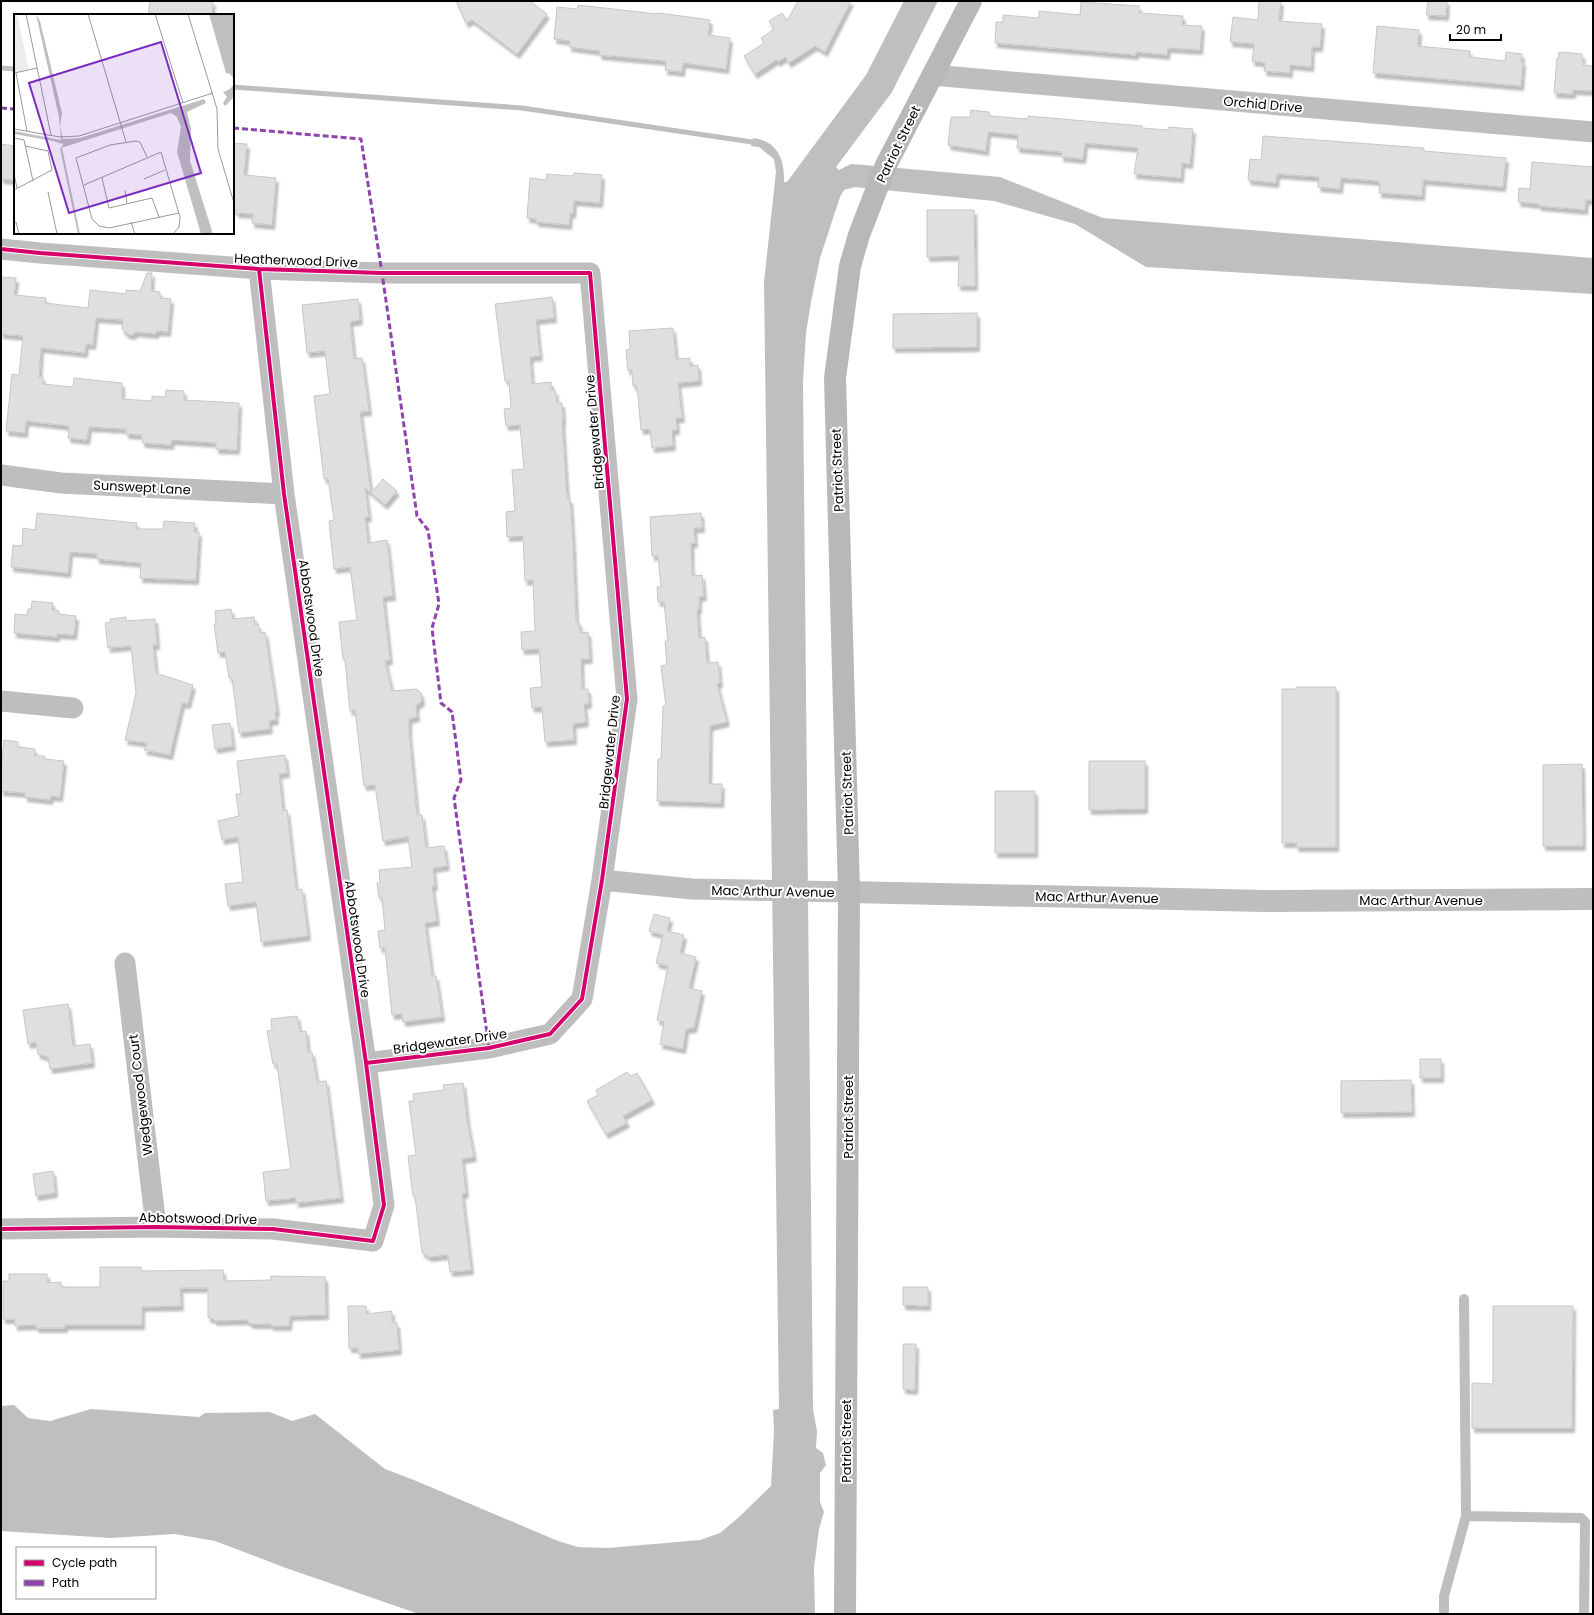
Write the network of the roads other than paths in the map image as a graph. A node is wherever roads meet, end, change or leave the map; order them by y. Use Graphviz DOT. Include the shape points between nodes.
graph roads {
  1 [pos="971,1"];
  2 [pos="932,75"];
  3 [pos="1593,132"];
  4 [pos="1,249"];
  5 [pos="259,269"];
  6 [pos="590,273"];
  7 [pos="1,475"];
  8 [pos="284,494"];
  9 [pos="1,701"];
  10 [pos="73,708"];
  11 [pos="602,880"];
  12 [pos="849,892"];
  13 [pos="1593,899"];
  14 [pos="125,963"];
  15 [pos="366,1063"];
  16 [pos="156,1226"];
  17 [pos="1,1229"];
  18 [pos="1464,1299"];
  19 [pos="1466,1516"];
  20 [pos="845,1614"];
  21 [pos="1444,1614"];
  22 [pos="1584,1614"];
  1 -- 2 [label="main road, Patriot Street"];
  2 -- 3 [label="street, Orchid Drive"];
  2 -- 12 [label="main road, Patriot Street" via="886,165 850,266 835,378"];
  4 -- 5 [label="street, Heatherwood Drive"];
  5 -- 6 [label="street, Heatherwood Drive" via="382,273"];
  5 -- 8 [label="street, Abbotswood Drive"];
  6 -- 11 [label="street, Bridgewater Drive" via="627,699"];
  7 -- 8 [label="street, Sunswept Lane" via="61,483"];
  8 -- 15 [label="street, Abbotswood Drive"];
  9 -- 10 [label="street"];
  11 -- 12 [label="street, Mac Arthur Avenue" via="692,889"];
  11 -- 15 [label="street, Bridgewater Drive" via="582,999 550,1034 489,1048"];
  12 -- 13 [label="street, Mac Arthur Avenue" via="1265,901"];
  12 -- 20 [label="main road, Patriot Street"];
  14 -- 16 [label="street, Wedgewood Court"];
  15 -- 16 [label="street, Abbotswood Drive" via="384,1205 373,1241 273,1229"];
  16 -- 17 [label="street, Abbotswood Drive"];
  18 -- 19 [label="lane"];
  19 -- 21 [label="lane" via="1444,1596"];
  19 -- 22 [label="lane" via="1580,1518 1585,1522"];
}
